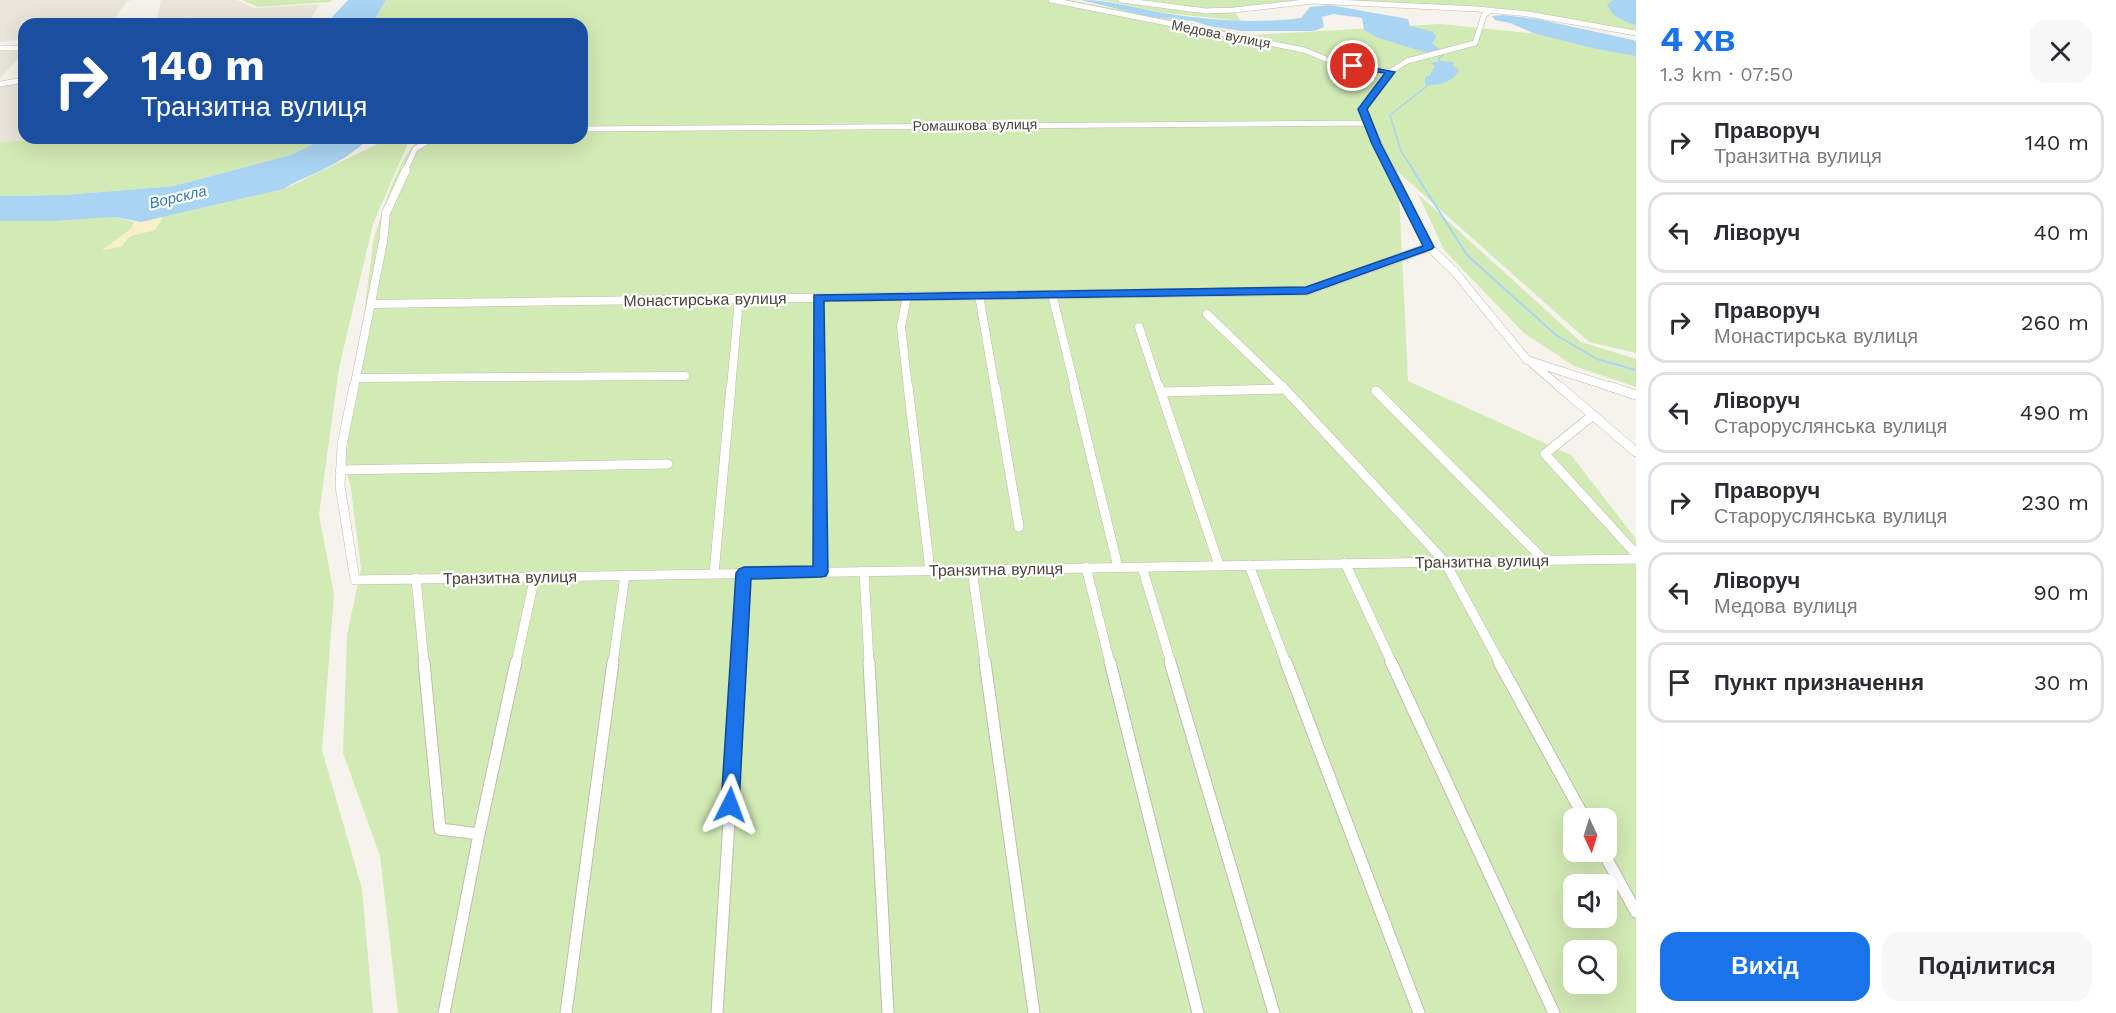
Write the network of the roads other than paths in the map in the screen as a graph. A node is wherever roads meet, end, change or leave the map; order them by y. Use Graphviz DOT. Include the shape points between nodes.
graph roads {
  1 [pos="1051,0"];
  2 [pos="1121,0"];
  3 [pos="1491,10"];
  4 [pos="1636,33"];
  5 [pos="0,48"];
  6 [pos="18,48"];
  7 [pos="1390,72"];
  8 [pos="18,81"];
  9 [pos="0,84"];
  10 [pos="1368,123"];
  11 [pos="588,129"];
  12 [pos="423,144"];
  13 [pos="1429,247"];
  14 [pos="1052,294"];
  15 [pos="978,295"];
  16 [pos="908,296"];
  17 [pos="818,298"];
  18 [pos="739,299"];
  19 [pos="371,304"];
  20 [pos="1207,314"];
  21 [pos="1139,327"];
  22 [pos="1527,360"];
  23 [pos="685,376"];
  24 [pos="356,378"];
  25 [pos="1285,388"];
  26 [pos="1376,391"];
  27 [pos="1161,392"];
  28 [pos="1636,395"];
  29 [pos="1593,415"];
  30 [pos="1636,452"];
  31 [pos="668,464"];
  32 [pos="340,470"];
  33 [pos="1019,527"];
  34 [pos="1636,554"];
  35 [pos="1636,559"];
  36 [pos="1544,560"];
  37 [pos="1445,562"];
  38 [pos="1345,563"];
  39 [pos="1219,565"];
  40 [pos="1249,565"];
  41 [pos="1086,567"];
  42 [pos="1118,567"];
  43 [pos="1142,567"];
  44 [pos="972,569"];
  45 [pos="930,570"];
  46 [pos="864,571"];
  47 [pos="821,572"];
  48 [pos="744,573"];
  49 [pos="714,574"];
  50 [pos="625,575"];
  51 [pos="535,576"];
  52 [pos="416,578"];
  53 [pos="1579,808"];
  54 [pos="479,834"];
  55 [pos="1608,862"];
  56 [pos="1636,912"];
  57 [pos="444,1013"];
  58 [pos="566,1013"];
  59 [pos="717,1013"];
  60 [pos="888,1013"];
  61 [pos="1034,1013"];
  62 [pos="1198,1013"];
  63 [pos="1274,1013"];
  64 [pos="1419,1013"];
  65 [pos="1554,1013"];
  1 -- 7 [label="street, Медова вулиця" via="1304,50 1338,64"];
  2 -- 3 [label="street" via="1181,9 1233,10 1323,0"];
  3 -- 4 [label="street"];
  3 -- 7 [label="street" via="1484,15 1475,43 1407,61"];
  5 -- 6 [label="street"];
  7 -- 10 [label="street" via="1363,109"];
  8 -- 9 [label="street"];
  10 -- 11 [label="street, Ромашкова вулиця"];
  10 -- 13 [label="street"];
  12 -- 19 [label="street" via="415,149 386,213"];
  13 -- 14 [label="street, Монастирська вулиця" via="1307,291"];
  13 -- 22 [label="street" via="1454,271"];
  14 -- 15 [label="street, Монастирська вулиця"];
  14 -- 42 [label="street"];
  15 -- 16 [label="street, Монастирська вулиця"];
  15 -- 33 [label="street"];
  16 -- 17 [label="street, Монастирська вулиця"];
  16 -- 45 [label="street" via="902,327"];
  17 -- 18 [label="street, Монастирська вулиця"];
  17 -- 47 [label="street"];
  18 -- 19 [label="street, Монастирська вулиця"];
  18 -- 49 [label="street"];
  19 -- 24 [label="street"];
  20 -- 25 [label="street"];
  21 -- 27 [label="street"];
  22 -- 28 [label="street"];
  22 -- 29 [label="street"];
  23 -- 24 [label="street"];
  24 -- 32 [label="street"];
  25 -- 27 [label="street"];
  25 -- 37 [label="street"];
  26 -- 36 [label="street"];
  27 -- 39 [label="street"];
  29 -- 30 [label="street"];
  29 -- 34 [label="street" via="1545,454"];
  31 -- 32 [label="street"];
  32 -- 52 [label="street, Транзитна вулиця" via="355,580"];
  35 -- 36 [label="street, Транзитна вулиця"];
  36 -- 37 [label="street, Транзитна вулиця"];
  37 -- 38 [label="street, Транзитна вулиця"];
  37 -- 53 [label="street"];
  38 -- 40 [label="street, Транзитна вулиця"];
  38 -- 65 [label="street"];
  39 -- 40 [label="street, Транзитна вулиця"];
  39 -- 43 [label="street, Транзитна вулиця"];
  40 -- 64 [label="street"];
  41 -- 42 [label="street, Транзитна вулиця"];
  41 -- 44 [label="street, Транзитна вулиця"];
  41 -- 62 [label="street"];
  42 -- 43 [label="street, Транзитна вулиця"];
  43 -- 63 [label="street"];
  44 -- 45 [label="street, Транзитна вулиця"];
  44 -- 61 [label="street"];
  45 -- 46 [label="street, Транзитна вулиця"];
  46 -- 47 [label="street, Транзитна вулиця"];
  46 -- 60 [label="street"];
  47 -- 48 [label="street, Транзитна вулиця"];
  48 -- 49 [label="street, Транзитна вулиця"];
  48 -- 59 [label="street"];
  49 -- 50 [label="street, Транзитна вулиця"];
  50 -- 51 [label="street, Транзитна вулиця"];
  50 -- 58 [label="street"];
  51 -- 52 [label="street, Транзитна вулиця"];
  51 -- 54 [label="street"];
  52 -- 54 [label="street" via="440,829"];
  54 -- 57 [label="street"];
  55 -- 56 [label="street"];
}
